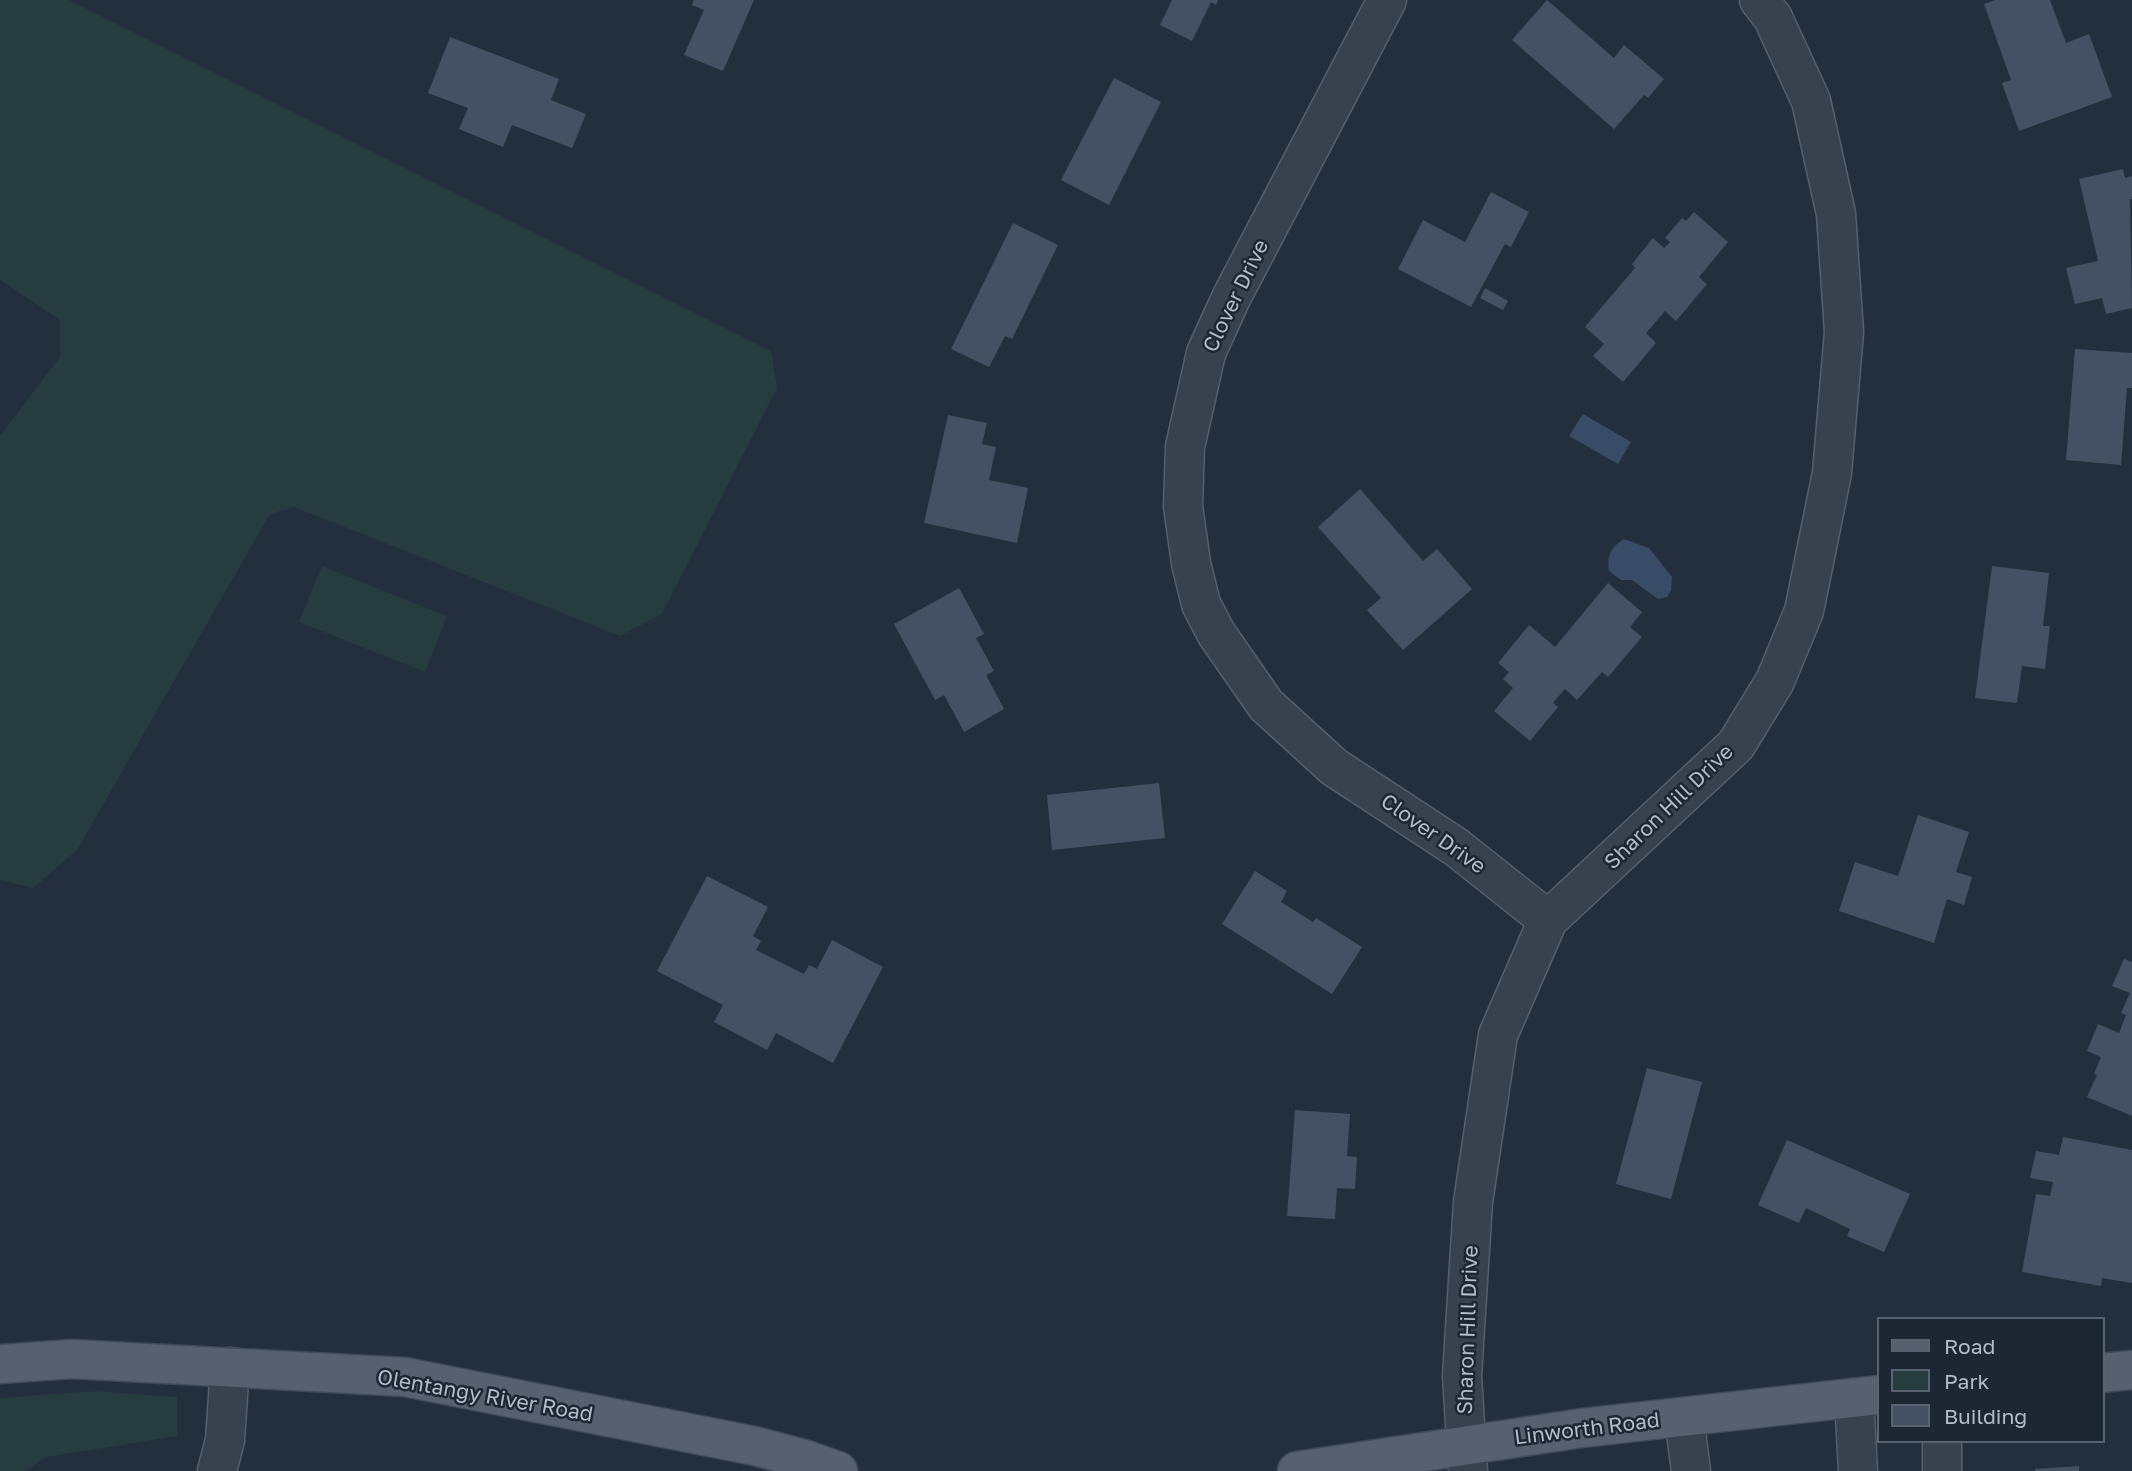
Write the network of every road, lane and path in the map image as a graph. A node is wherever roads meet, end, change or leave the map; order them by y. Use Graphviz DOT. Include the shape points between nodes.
graph roads {
  1 [pos="1387,0"];
  2 [pos="1759,0"];
  3 [pos="1548,920"];
  4 [pos="0,1364"];
  5 [pos="230,1367"];
  6 [pos="2132,1370"];
  7 [pos="2104,1373"];
  8 [pos="1866,1397"];
  9 [pos="1684,1417"];
  10 [pos="1942,1443"];
  11 [pos="1467,1458"];
  12 [pos="217,1471"];
  13 [pos="838,1471"];
  14 [pos="1297,1471"];
  15 [pos="1690,1471"];
  16 [pos="1858,1471"];
  17 [pos="1942,1471"];
  1 -- 3 [label="street, Clover Drive" via="1206,353 1185,447 1183,506 1191,563 1216,633 1266,705 1334,767 1456,848"];
  2 -- 3 [label="street, Sharon Hill Drive" via="1773,18 1811,101 1836,215 1843,345 1832,473 1804,611 1775,681 1735,745"];
  3 -- 11 [label="street, Sharon Hill Drive" via="1498,1035 1473,1202 1462,1376"];
  4 -- 5 [label="main road, Olentangy River Road" via="72,1359"];
  5 -- 12 [label="street" via="225,1440"];
  5 -- 13 [label="main road, Olentangy River Road" via="405,1377 755,1446"];
  6 -- 7 [label="main road"];
  8 -- 9 [label="main road, Linworth Road"];
  8 -- 16 [label="street"];
  9 -- 11 [label="main road, Linworth Road" via="1582,1428"];
  9 -- 15 [label="street"];
  10 -- 17 [label="street"];
  11 -- 14 [label="main road, Linworth Road"];
}
